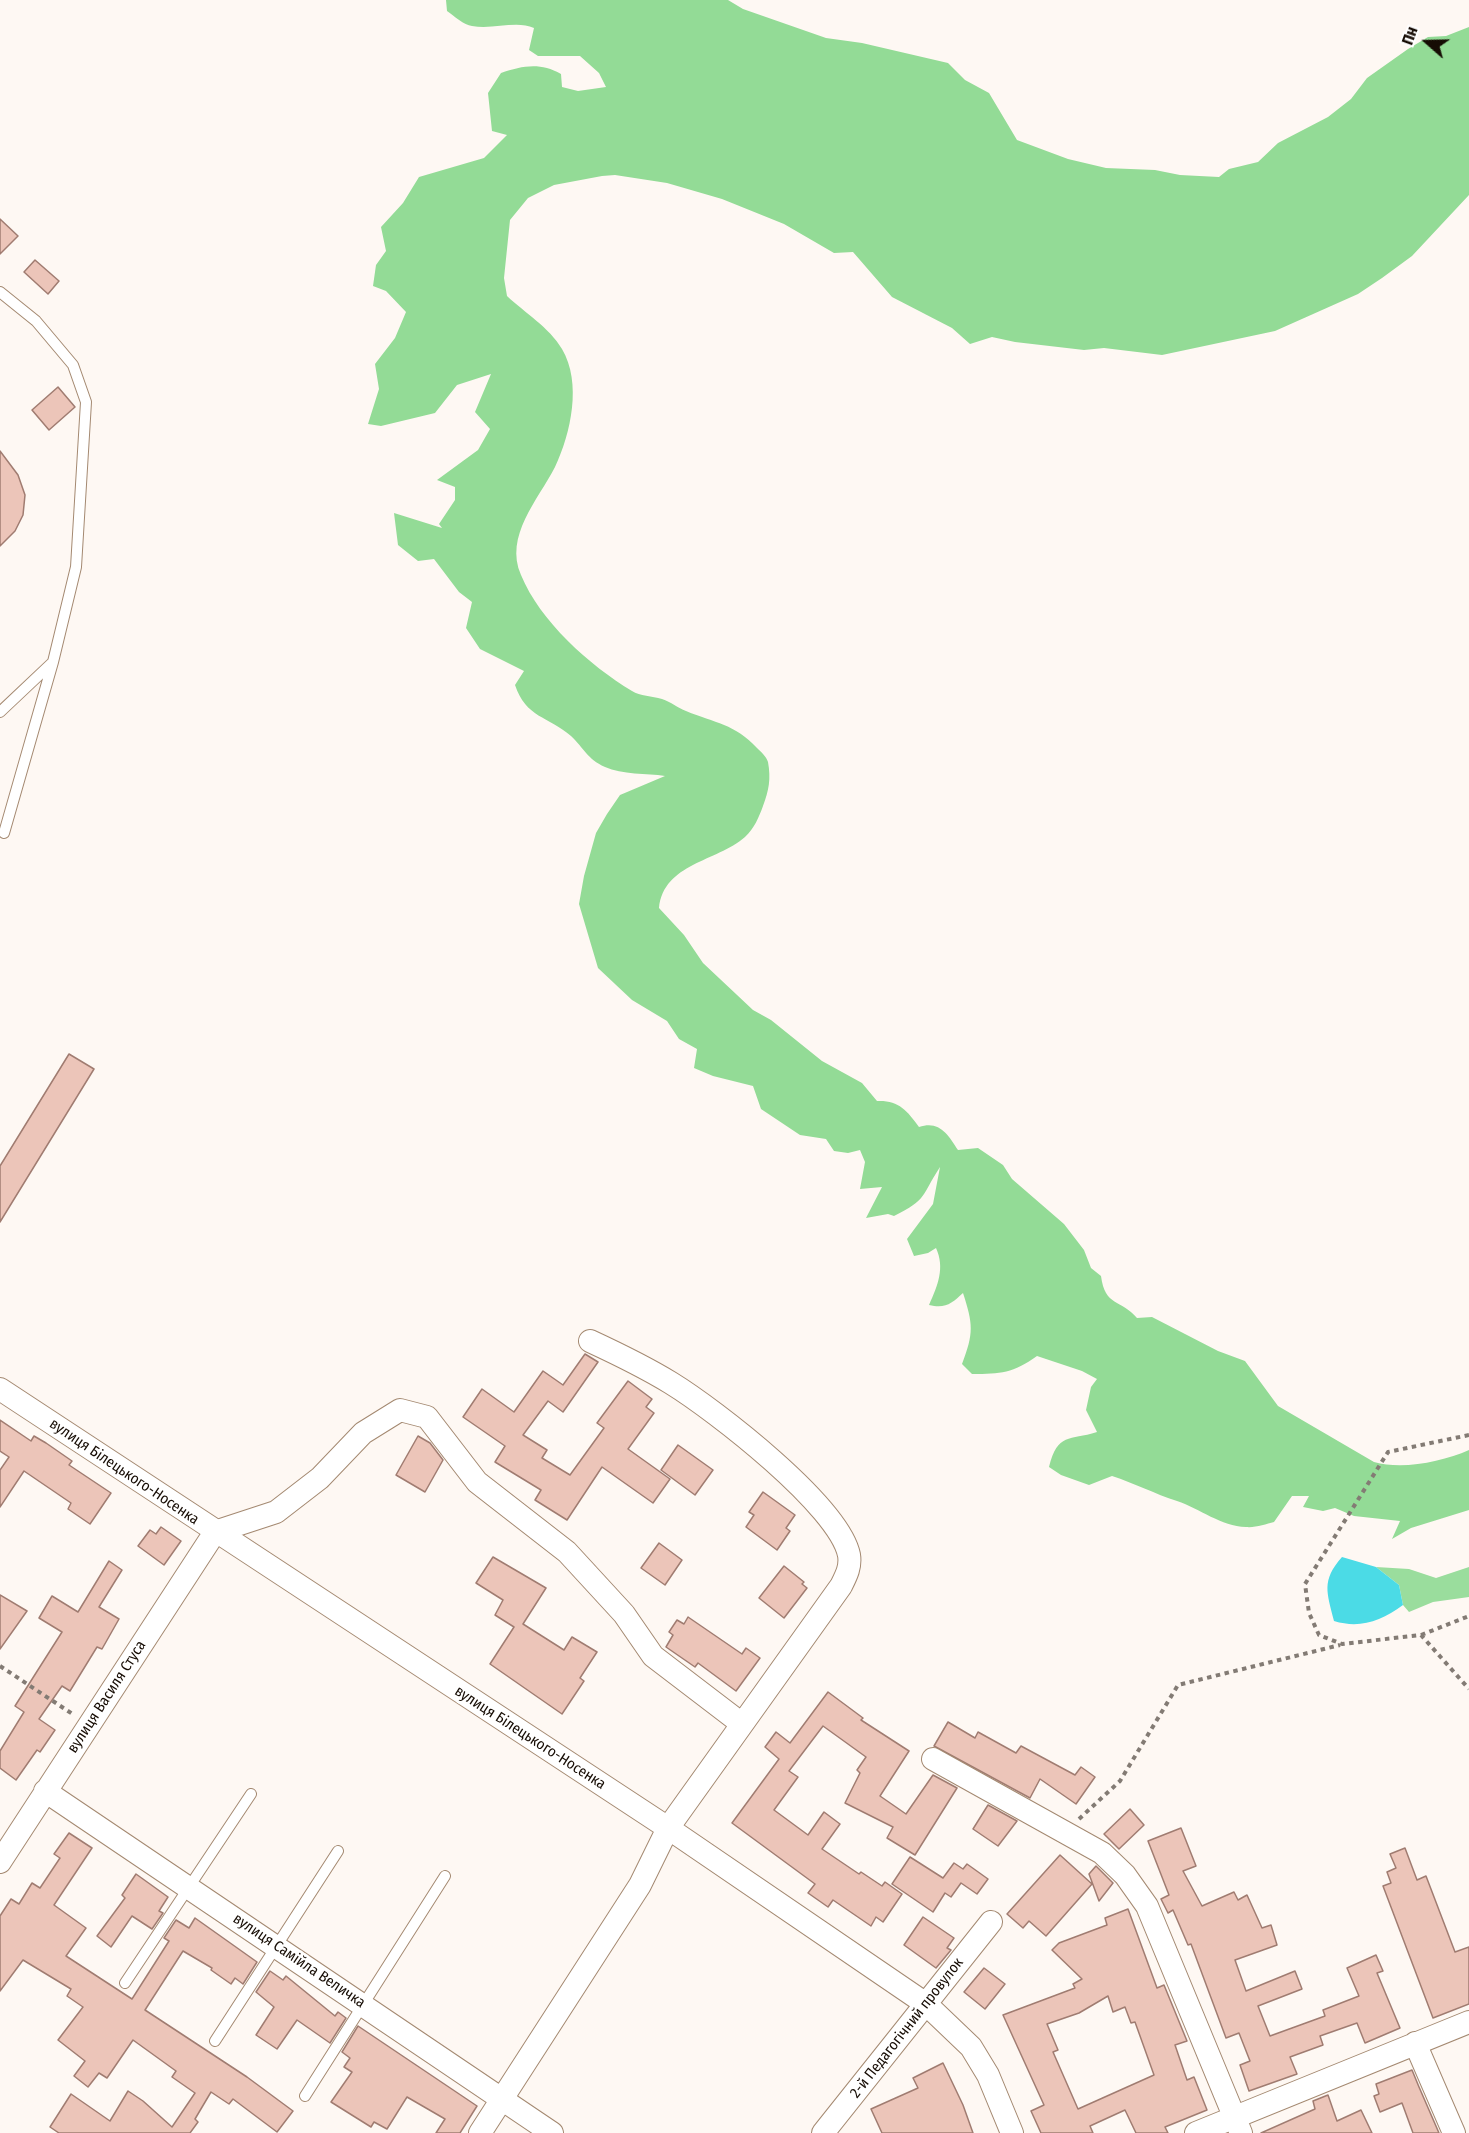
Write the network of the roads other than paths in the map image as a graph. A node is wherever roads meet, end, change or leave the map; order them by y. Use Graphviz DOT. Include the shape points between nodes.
graph roads {
  1 [pos="0,292"];
  2 [pos="53,662"];
  3 [pos="0,712"];
  4 [pos="4,833"];
  5 [pos="590,1341"];
  6 [pos="0,1389"];
  7 [pos="215,1532"];
  8 [pos="742,1724"];
  9 [pos="933,1759"];
  10 [pos="45,1791"];
  11 [pos="251,1794"];
  12 [pos="668,1828"];
  13 [pos="338,1851"];
  14 [pos="0,1862"];
  15 [pos="445,1876"];
  16 [pos="189,1887"];
  17 [pos="991,1922"];
  18 [pos="276,1946"];
  19 [pos="125,1983"];
  20 [pos="926,2004"];
  21 [pos="364,2005"];
  22 [pos="1469,2022"];
  23 [pos="215,2041"];
  24 [pos="1415,2043"];
  25 [pos="305,2096"];
  26 [pos="502,2098"];
  27 [pos="1238,2125"];
  28 [pos="480,2133"];
  29 [pos="552,2133"];
  30 [pos="824,2133"];
  31 [pos="1012,2133"];
  32 [pos="1196,2133"];
  33 [pos="1454,2133"];
  1 -- 2 [label="lane" via="36,321 72,365 86,402 76,567"];
  2 -- 3 [label="lane"];
  2 -- 4 [label="lane"];
  5 -- 8 [label="street" via="674,1385 739,1434 788,1475 840,1532 849,1556 842,1586"];
  6 -- 7 [label="street, вулиця Білецького-Носенка"];
  7 -- 8 [label="street" via="276,1512 320,1478 363,1433 400,1410 427,1417 477,1482 567,1552 624,1614 653,1656"];
  7 -- 10 [label="street, вулиця Василя Стуса"];
  7 -- 12 [label="street, вулиця Білецького-Носенка"];
  8 -- 12 [label="street"];
  9 -- 27 [label="street" via="1102,1853 1125,1875 1147,1906"];
  10 -- 14 [label="street, вулиця Василя Стуса"];
  10 -- 16 [label="street, вулиця Самійла Величка"];
  11 -- 16 [label="lane"];
  12 -- 20 [label="street, вулиця Білецького-Носенка"];
  12 -- 26 [label="street" via="640,1885"];
  13 -- 18 [label="lane"];
  15 -- 21 [label="lane"];
  16 -- 18 [label="street, вулиця Самійла Величка"];
  16 -- 19 [label="lane"];
  17 -- 20 [label="street, 2-й Педагогічний провулок"];
  18 -- 21 [label="street, вулиця Самійла Величка"];
  18 -- 23 [label="lane"];
  20 -- 30 [label="street, 2-й Педагогічний провулок"];
  20 -- 31 [label="street, вулиця Білецького-Носенка" via="970,2047 988,2075"];
  21 -- 25 [label="lane"];
  21 -- 26 [label="street, вулиця Самійла Величка"];
  22 -- 24 [label="street"];
  24 -- 27 [label="street"];
  24 -- 33 [label="street"];
  26 -- 28 [label="street"];
  26 -- 29 [label="street, вулиця Самійла Величка"];
  27 -- 32 [label="street"];
}
